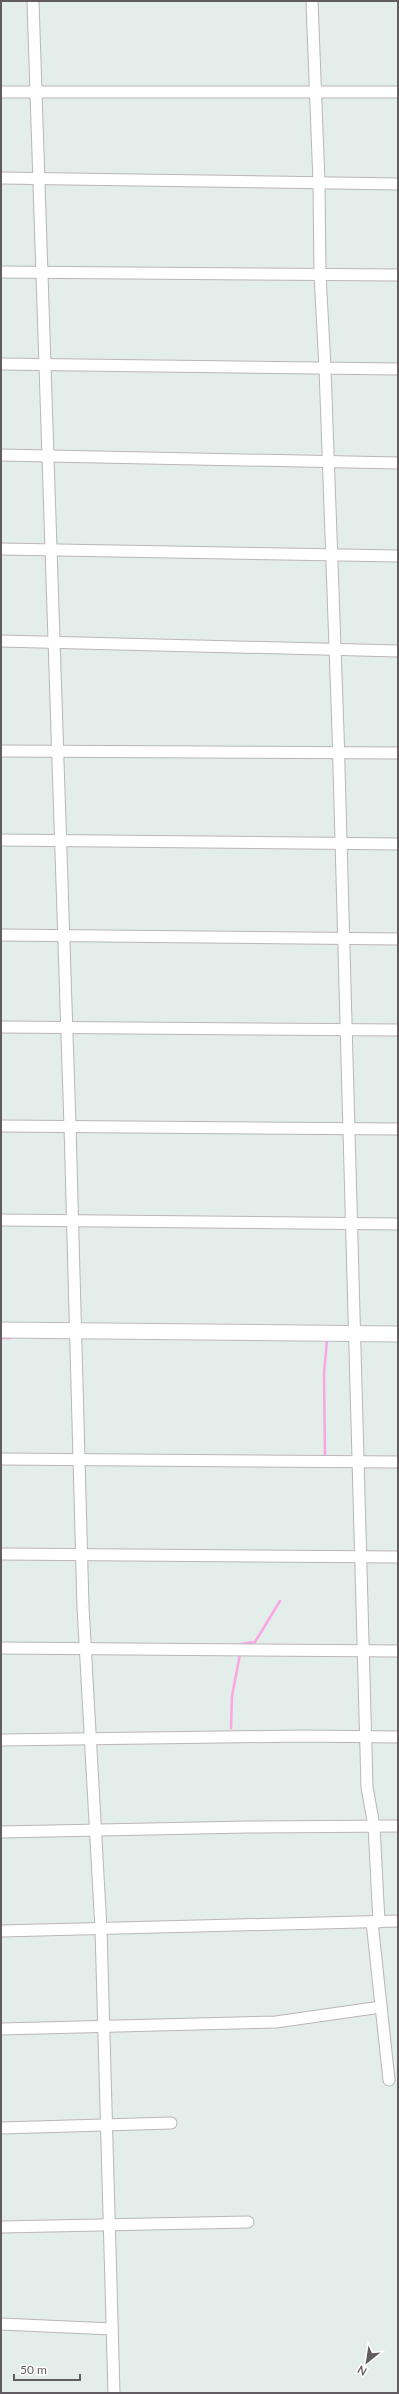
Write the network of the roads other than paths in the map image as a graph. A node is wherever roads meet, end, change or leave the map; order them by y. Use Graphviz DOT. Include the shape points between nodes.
graph roads {
  1 [pos="33,1"];
  2 [pos="312,1"];
  3 [pos="1,92"];
  4 [pos="35,92"];
  5 [pos="315,92"];
  6 [pos="398,92"];
  7 [pos="1,178"];
  8 [pos="38,178"];
  9 [pos="319,183"];
  10 [pos="398,184"];
  11 [pos="1,272"];
  12 [pos="40,272"];
  13 [pos="320,274"];
  14 [pos="398,274"];
  15 [pos="1,364"];
  16 [pos="44,364"];
  17 [pos="325,368"];
  18 [pos="398,369"];
  19 [pos="1,455"];
  20 [pos="47,456"];
  21 [pos="328,461"];
  22 [pos="398,463"];
  23 [pos="1,550"];
  24 [pos="50,550"];
  25 [pos="331,555"];
  26 [pos="398,556"];
  27 [pos="1,641"];
  28 [pos="54,642"];
  29 [pos="335,649"];
  30 [pos="398,651"];
  31 [pos="1,751"];
  32 [pos="58,751"];
  33 [pos="338,752"];
  34 [pos="398,753"];
  35 [pos="1,840"];
  36 [pos="61,840"];
  37 [pos="341,844"];
  38 [pos="398,844"];
  39 [pos="1,935"];
  40 [pos="64,936"];
  41 [pos="344,938"];
  42 [pos="398,939"];
  43 [pos="1,1027"];
  44 [pos="67,1028"];
  45 [pos="346,1030"];
  46 [pos="398,1030"];
  47 [pos="1,1126"];
  48 [pos="70,1126"];
  49 [pos="349,1129"];
  50 [pos="398,1129"];
  51 [pos="1,1220"];
  52 [pos="72,1221"];
  53 [pos="351,1223"];
  54 [pos="398,1224"];
  55 [pos="1,1330"];
  56 [pos="75,1331"];
  57 [pos="355,1334"];
  58 [pos="398,1334"];
  59 [pos="1,1459"];
  60 [pos="80,1460"];
  61 [pos="359,1462"];
  62 [pos="398,1462"];
  63 [pos="1,1554"];
  64 [pos="83,1555"];
  65 [pos="362,1557"];
  66 [pos="398,1558"];
  67 [pos="1,1648"];
  68 [pos="86,1649"];
  69 [pos="364,1651"];
  70 [pos="398,1651"];
  71 [pos="366,1737"];
  72 [pos="398,1737"];
  73 [pos="1,1740"];
  74 [pos="91,1740"];
  75 [pos="374,1826"];
  76 [pos="398,1826"];
  77 [pos="95,1831"];
  78 [pos="1,1832"];
  79 [pos="398,1921"];
  80 [pos="376,1922"];
  81 [pos="101,1929"];
  82 [pos="1,1932"];
  83 [pos="381,2007"];
  84 [pos="104,2026"];
  85 [pos="1,2029"];
  86 [pos="389,2080"];
  87 [pos="171,2123"];
  88 [pos="106,2125"];
  89 [pos="1,2128"];
  90 [pos="248,2222"];
  91 [pos="109,2224"];
  92 [pos="1,2227"];
  93 [pos="1,2324"];
  94 [pos="112,2329"];
  95 [pos="114,2393"];
  1 -- 4 [label="street"];
  2 -- 5 [label="street"];
  3 -- 4 [label="street"];
  4 -- 5 [label="street"];
  4 -- 8 [label="street"];
  5 -- 6 [label="street"];
  5 -- 9 [label="street"];
  7 -- 8 [label="street"];
  8 -- 9 [label="street"];
  8 -- 12 [label="street"];
  9 -- 10 [label="street"];
  9 -- 13 [label="street"];
  11 -- 12 [label="street"];
  12 -- 13 [label="street"];
  12 -- 16 [label="street"];
  13 -- 14 [label="street"];
  13 -- 17 [label="street"];
  15 -- 16 [label="street"];
  16 -- 17 [label="street"];
  16 -- 20 [label="street"];
  17 -- 18 [label="street"];
  17 -- 21 [label="street"];
  19 -- 20 [label="street"];
  20 -- 21 [label="street"];
  20 -- 24 [label="street"];
  21 -- 22 [label="street"];
  21 -- 25 [label="street"];
  23 -- 24 [label="street"];
  24 -- 25 [label="street"];
  24 -- 28 [label="street"];
  25 -- 26 [label="street"];
  25 -- 29 [label="street"];
  27 -- 28 [label="street"];
  28 -- 29 [label="street"];
  28 -- 32 [label="street"];
  29 -- 30 [label="street"];
  29 -- 33 [label="street"];
  31 -- 32 [label="street"];
  32 -- 33 [label="street"];
  32 -- 36 [label="street"];
  33 -- 34 [label="street"];
  33 -- 37 [label="street"];
  35 -- 36 [label="street"];
  36 -- 37 [label="street"];
  36 -- 40 [label="street"];
  37 -- 38 [label="street"];
  37 -- 41 [label="street"];
  39 -- 40 [label="street"];
  40 -- 41 [label="street"];
  40 -- 44 [label="street"];
  41 -- 42 [label="street"];
  41 -- 45 [label="street"];
  43 -- 44 [label="street"];
  44 -- 45 [label="street"];
  44 -- 48 [label="street"];
  45 -- 46 [label="street"];
  45 -- 49 [label="street"];
  47 -- 48 [label="street"];
  48 -- 49 [label="street"];
  48 -- 52 [label="street"];
  49 -- 50 [label="street"];
  49 -- 53 [label="street"];
  51 -- 52 [label="street"];
  52 -- 53 [label="street"];
  52 -- 56 [label="street"];
  53 -- 54 [label="street"];
  53 -- 57 [label="street"];
  55 -- 56 [label="street"];
  56 -- 57 [label="street"];
  56 -- 60 [label="street"];
  57 -- 58 [label="street"];
  57 -- 61 [label="street"];
  59 -- 60 [label="street"];
  60 -- 61 [label="street"];
  60 -- 64 [label="street"];
  61 -- 62 [label="street"];
  61 -- 65 [label="street"];
  63 -- 64 [label="street"];
  64 -- 65 [label="street"];
  64 -- 68 [label="street"];
  65 -- 66 [label="street"];
  65 -- 69 [label="street"];
  67 -- 68 [label="street"];
  68 -- 69 [label="street"];
  68 -- 74 [label="street"];
  69 -- 70 [label="street"];
  69 -- 71 [label="street"];
  71 -- 72 [label="street"];
  71 -- 74 [label="street"];
  71 -- 75 [label="street" via="367,1787"];
  73 -- 74 [label="street"];
  74 -- 77 [label="street"];
  75 -- 76 [label="street"];
  75 -- 77 [label="street"];
  75 -- 80 [label="street"];
  77 -- 78 [label="street"];
  77 -- 81 [label="street"];
  79 -- 80 [label="street"];
  80 -- 81 [label="street"];
  80 -- 83 [label="street"];
  81 -- 82 [label="street"];
  81 -- 84 [label="street"];
  83 -- 84 [label="street" via="276,2022"];
  83 -- 86 [label="street"];
  84 -- 85 [label="street"];
  84 -- 88 [label="street"];
  87 -- 88 [label="street"];
  88 -- 89 [label="street"];
  88 -- 91 [label="street"];
  90 -- 91 [label="street"];
  91 -- 92 [label="street"];
  91 -- 94 [label="street"];
  93 -- 94 [label="street"];
  94 -- 95 [label="street"];
}
